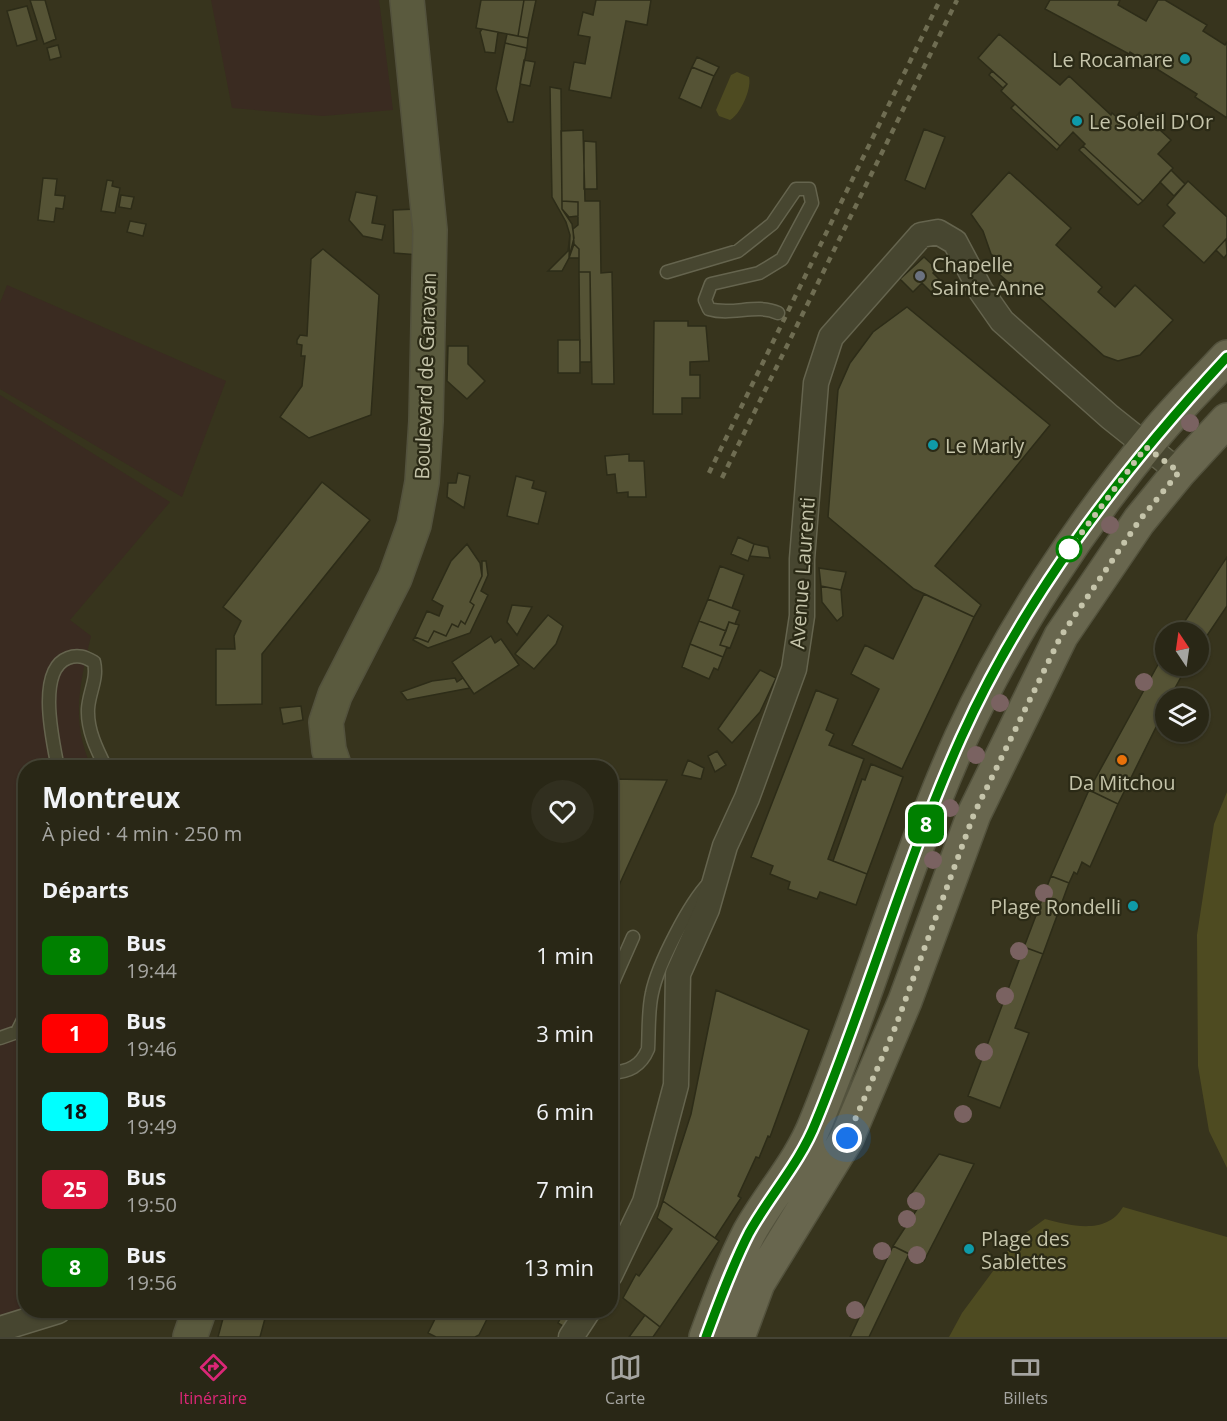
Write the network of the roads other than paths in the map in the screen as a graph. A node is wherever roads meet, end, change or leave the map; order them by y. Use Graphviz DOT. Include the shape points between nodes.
graph roads {
  1 [pos="407,0"];
  2 [pos="667,272"];
  3 [pos="778,313"];
  4 [pos="1227,357"];
  5 [pos="1227,420"];
  6 [pos="1146,447"];
  7 [pos="1179,472"];
  8 [pos="57,760"];
  9 [pos="102,760"];
  10 [pos="332,760"];
  11 [pos="717,875"];
  12 [pos="633,937"];
  13 [pos="618,971"];
  14 [pos="18,1030"];
  15 [pos="0,1038"];
  16 [pos="618,1071"];
  17 [pos="618,1257"];
  18 [pos="35,1318"];
  19 [pos="197,1318"];
  20 [pos="583,1318"];
  21 [pos="0,1329"];
  22 [pos="190,1337"];
  23 [pos="571,1337"];
  24 [pos="706,1337"];
  25 [pos="738,1337"];
  1 -- 10 [label="street, Boulevard de Garavan" via="430,230 422,482 414,525 395,578 335,695 326,722"];
  2 -- 3 [label="lane" via="738,251 772,224 796,189 809,189 812,203 782,259 759,273 711,284 705,300 709,309 723,313 758,309"];
  4 -- 6 [label="main road"];
  5 -- 7 [label="main road"];
  6 -- 7 [label="street, Avenue Laurenti"];
  6 -- 11 [label="street, Avenue Laurenti" via="1002,321 981,291 956,242 938,232 921,235 823,334 802,560 802,616 794,669"];
  6 -- 24 [label="main road" via="1055,570 962,736 815,1126 750,1232"];
  7 -- 25 [label="main road" via="1139,521 1061,636 974,814 899,1019 847,1138 758,1283"];
  8 -- 9 [label="lane" via="48,688 56,666 73,656 94,662 97,673 88,709 93,742"];
  11 -- 16 [label="lane" via="696,897 658,975 651,994 645,1056 634,1068"];
  11 -- 17 [label="street, Avenue Laurenti" via="707,909 678,974 676,1085 648,1191"];
  12 -- 13 [label="lane"];
  14 -- 15 [label="lane"];
  18 -- 21 [label="street"];
  19 -- 22 [label="street"];
  20 -- 23 [label="street"];
}
